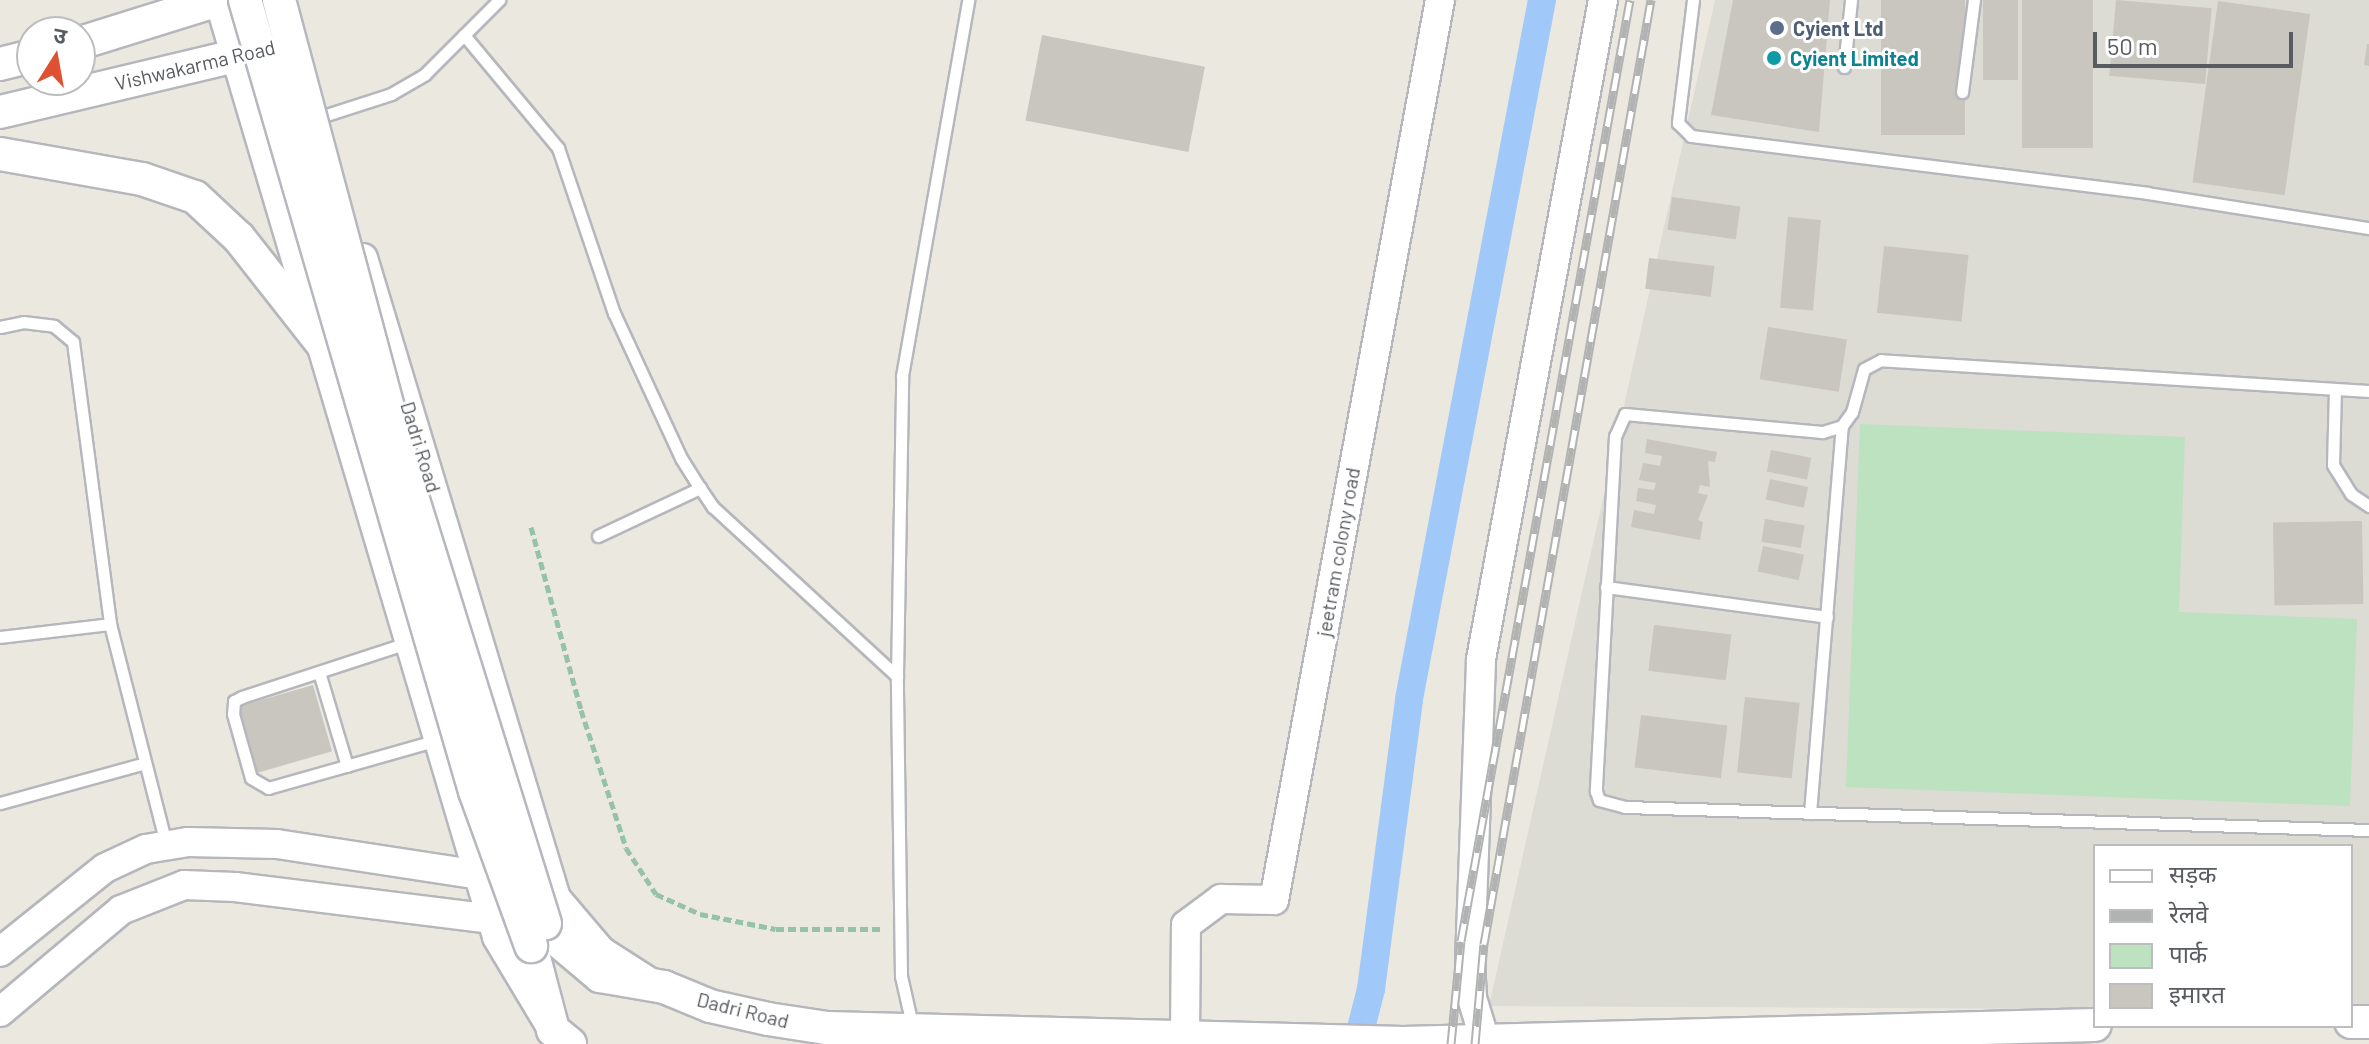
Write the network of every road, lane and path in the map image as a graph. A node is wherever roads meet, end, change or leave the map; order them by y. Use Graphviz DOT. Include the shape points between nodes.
graph roads {
  1 [pos="218,0"];
  2 [pos="245,0"];
  3 [pos="279,0"];
  4 [pos="287,0"];
  5 [pos="499,0"];
  6 [pos="968,0"];
  7 [pos="1440,0"];
  8 [pos="1603,0"];
  9 [pos="1693,0"];
  10 [pos="1851,0"];
  11 [pos="1974,0"];
  12 [pos="464,35"];
  13 [pos="96,38"];
  14 [pos="297,41"];
  15 [pos="238,56"];
  16 [pos="1844,67"];
  17 [pos="1962,92"];
  18 [pos="0,112"];
  19 [pos="320,117"];
  20 [pos="0,154"];
  21 [pos="2369,228"];
  22 [pos="0,327"];
  23 [pos="324,346"];
  24 [pos="2335,389"];
  25 [pos="2369,391"];
  26 [pos="1842,426"];
  27 [pos="700,488"];
  28 [pos="2369,506"];
  29 [pos="531,527"];
  30 [pos="598,536"];
  31 [pos="1606,587"];
  32 [pos="1827,617"];
  33 [pos="110,624"];
  34 [pos="0,637"];
  35 [pos="412,641"];
  36 [pos="319,672"];
  37 [pos="897,676"];
  38 [pos="442,738"];
  39 [pos="145,763"];
  40 [pos="347,766"];
  41 [pos="0,803"];
  42 [pos="1810,813"];
  43 [pos="2369,830"];
  44 [pos="167,846"];
  45 [pos="544,854"];
  46 [pos="480,875"];
  47 [pos="556,898"];
  48 [pos="492,919"];
  49 [pos="900,929"];
  50 [pos="540,940"];
  51 [pos="0,952"];
  52 [pos="664,987"];
  53 [pos="0,1012"];
  54 [pos="2093,1025"];
  55 [pos="913,1029"];
  56 [pos="1185,1036"];
  57 [pos="562,1037"];
  58 [pos="1485,1042"];
  59 [pos="1403,1043"];
  1 -- 13 [label="main road"];
  1 -- 15 [label="street"];
  2 -- 50 [label="main road, bridge" via="471,776"];
  3 -- 50 [label="main road, bridge" via="410,490"];
  4 -- 14 [label="street, Dadri Road"];
  5 -- 12 [label="lane"];
  6 -- 37 [label="lane" via="902,376"];
  7 -- 56 [label="street, jeetram colony road" via="1274,900 1221,899 1186,925"];
  8 -- 58 [label="street" via="1481,659 1470,961 1472,998"];
  9 -- 21 [label="lane" via="1678,123 1691,136 2147,193"];
  10 -- 16 [label="lane"];
  11 -- 17 [label="lane"];
  12 -- 19 [label="lane" via="425,74 391,94"];
  12 -- 27 [label="lane" via="558,148 614,313 674,445"];
  14 -- 15 [label="main road, Vishwakarma Road"];
  14 -- 19 [label="street, Dadri Road"];
  15 -- 18 [label="main road, Vishwakarma Road"];
  15 -- 23 [label="street"];
  19 -- 45 [label="street, Dadri Road"];
  20 -- 23 [label="main road" via="142,179 195,197 239,238"];
  22 -- 33 [label="lane" via="23,322 54,326 73,342"];
  23 -- 35 [label="street"];
  24 -- 25 [label="lane"];
  24 -- 26 [label="lane" via="1881,360 1864,369 1852,412"];
  24 -- 28 [label="lane" via="2333,465 2351,494"];
  26 -- 31 [label="lane" via="1822,432 1625,414 1615,436"];
  26 -- 32 [label="lane"];
  27 -- 30 [label="lane"];
  27 -- 37 [label="lane" via="713,507"];
  29 -- 49 [label="path" via="626,848 656,894 700,914 776,929"];
  31 -- 32 [label="lane"];
  31 -- 42 [label="lane" via="1598,698 1599,800 1625,807"];
  32 -- 42 [label="lane"];
  33 -- 34 [label="lane"];
  33 -- 39 [label="lane"];
  35 -- 36 [label="lane"];
  35 -- 38 [label="street"];
  36 -- 40 [label="lane"];
  36 -- 40 [label="lane" via="234,701 251,778 268,788"];
  37 -- 49 [label="lane"];
  38 -- 40 [label="lane"];
  38 -- 46 [label="street"];
  39 -- 41 [label="lane"];
  39 -- 44 [label="lane"];
  42 -- 43 [label="lane"];
  44 -- 46 [label="street" via="277,844"];
  44 -- 51 [label="street" via="146,849 105,868"];
  45 -- 46 [label="street"];
  45 -- 47 [label="street, Dadri Road"];
  46 -- 48 [label="street"];
  47 -- 48 [label="street"];
  47 -- 52 [label="street, Dadri Road" via="601,951 632,974"];
  48 -- 53 [label="street" via="184,885 121,910"];
  48 -- 57 [label="street" via="521,985"];
  49 -- 55 [label="lane" via="901,976"];
  50 -- 52 [label="main road" via="600,976"];
  50 -- 57 [label="main road"];
  52 -- 55 [label="main road, Dadri Road" via="768,1019 827,1028"];
  54 -- 58 [label="main road, Dadri Road"];
  55 -- 56 [label="main road, Dadri Road"];
  56 -- 59 [label="main road, Dadri Road"];
  58 -- 59 [label="main road, Dadri Road"];
}
